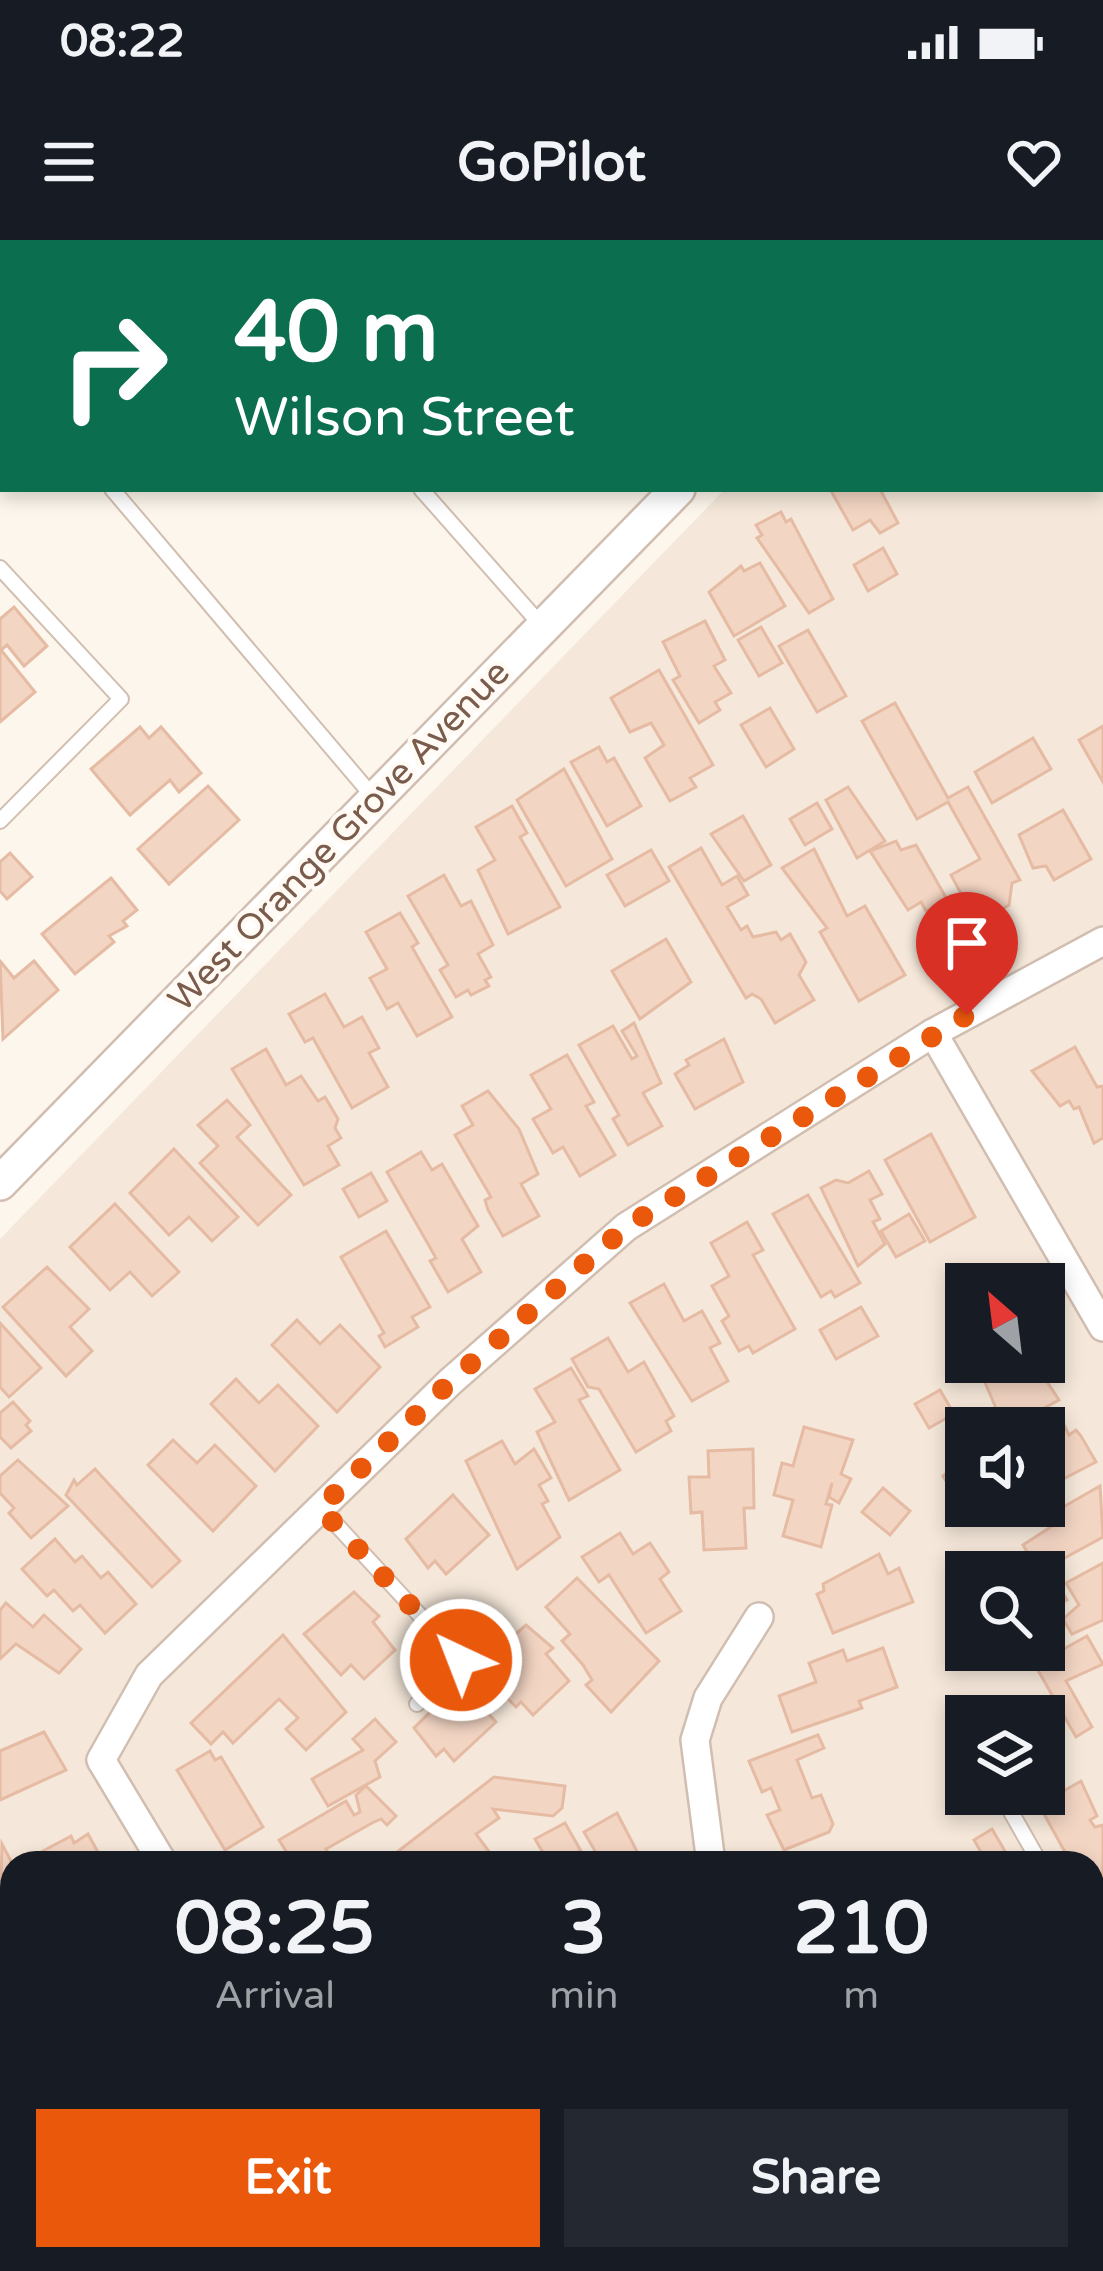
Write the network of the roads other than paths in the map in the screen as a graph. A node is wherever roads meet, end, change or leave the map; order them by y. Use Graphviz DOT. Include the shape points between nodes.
graph roads {
  1 [pos="115,492"];
  2 [pos="424,492"];
  3 [pos="675,492"];
  4 [pos="0,568"];
  5 [pos="543,627"];
  6 [pos="375,799"];
  7 [pos="0,821"];
  8 [pos="1103,940"];
  9 [pos="933,1033"];
  10 [pos="0,1183"];
  11 [pos="1103,1327"];
  12 [pos="320,1508"];
  13 [pos="759,1617"];
  14 [pos="417,1703"];
  15 [pos="1013,1815"];
  16 [pos="156,1851"];
  17 [pos="709,1851"];
  18 [pos="1033,1851"];
  1 -- 6 [label="lane"];
  2 -- 5 [label="lane"];
  3 -- 5 [label="street, West Orange Grove Avenue"];
  4 -- 7 [label="lane" via="121,699"];
  5 -- 6 [label="street, West Orange Grove Avenue"];
  6 -- 10 [label="street, West Orange Grove Avenue"];
  8 -- 9 [label="street"];
  9 -- 11 [label="street"];
  9 -- 12 [label="street" via="626,1227"];
  12 -- 14 [label="lane" via="461,1660"];
  12 -- 16 [label="street" via="149,1675 101,1760"];
  13 -- 17 [label="street" via="708,1698 695,1740"];
  15 -- 18 [label="lane"];
}
